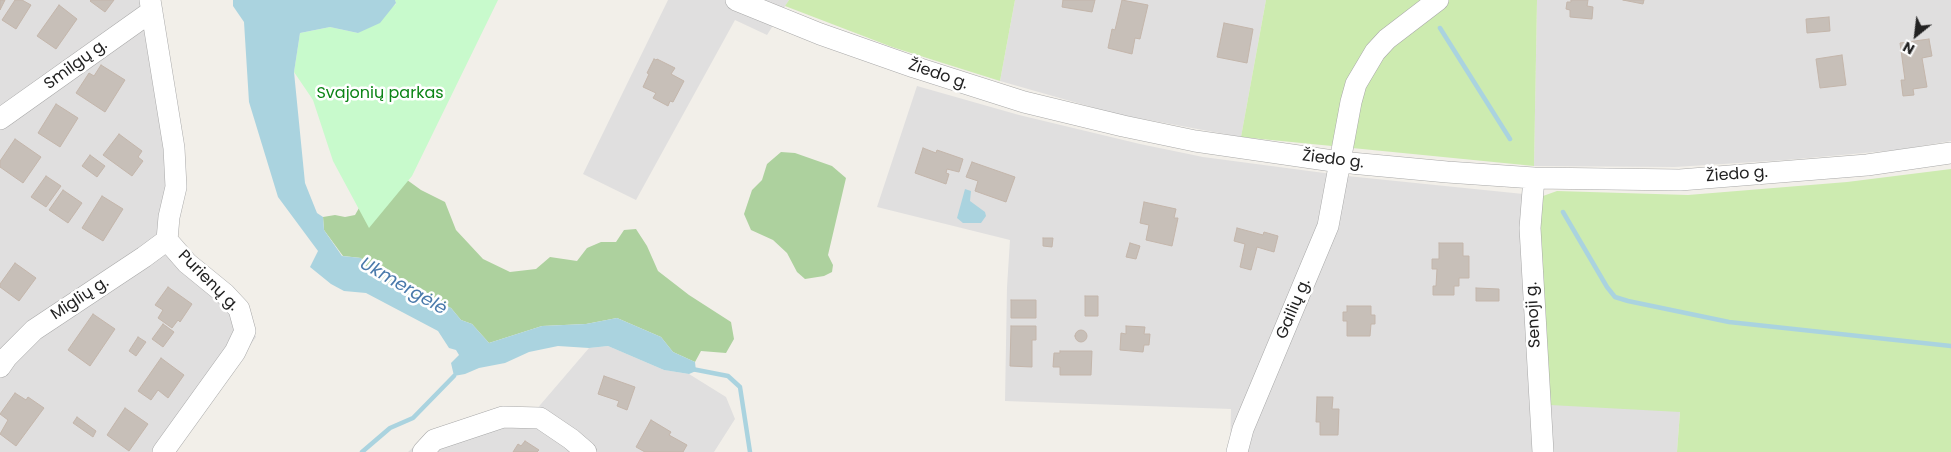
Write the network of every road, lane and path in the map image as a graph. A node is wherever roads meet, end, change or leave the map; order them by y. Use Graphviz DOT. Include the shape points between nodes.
graph roads {
  1 [pos="736,0"];
  2 [pos="1438,0"];
  3 [pos="151,6"];
  4 [pos="0,119"];
  5 [pos="1951,153"];
  6 [pos="1340,162"];
  7 [pos="1534,178"];
  8 [pos="167,240"];
  9 [pos="0,367"];
  10 [pos="429,446"];
  11 [pos="163,452"];
  12 [pos="586,452"];
  13 [pos="1237,452"];
  14 [pos="1542,452"];
  1 -- 6 [label="street, Žiedo g." via="904,64 1024,102 1195,141"];
  2 -- 6 [label="street, Gailių g." via="1387,40 1366,64 1351,102"];
  3 -- 4 [label="street, Smilgų g."];
  3 -- 8 [label="street, Purienų g." via="174,148 176,187"];
  5 -- 7 [label="street, Žiedo g." via="1867,165 1680,180"];
  6 -- 7 [label="street, Žiedo g."];
  6 -- 13 [label="street, Gailių g." via="1328,226 1243,429"];
  7 -- 14 [label="street, Senoji g." via="1530,228"];
  8 -- 9 [label="street, Miglių g." via="34,330"];
  8 -- 11 [label="street, Purienų g." via="187,263 239,309 245,330 235,352"];
  10 -- 12 [label="street" via="503,417 540,418"];
}
